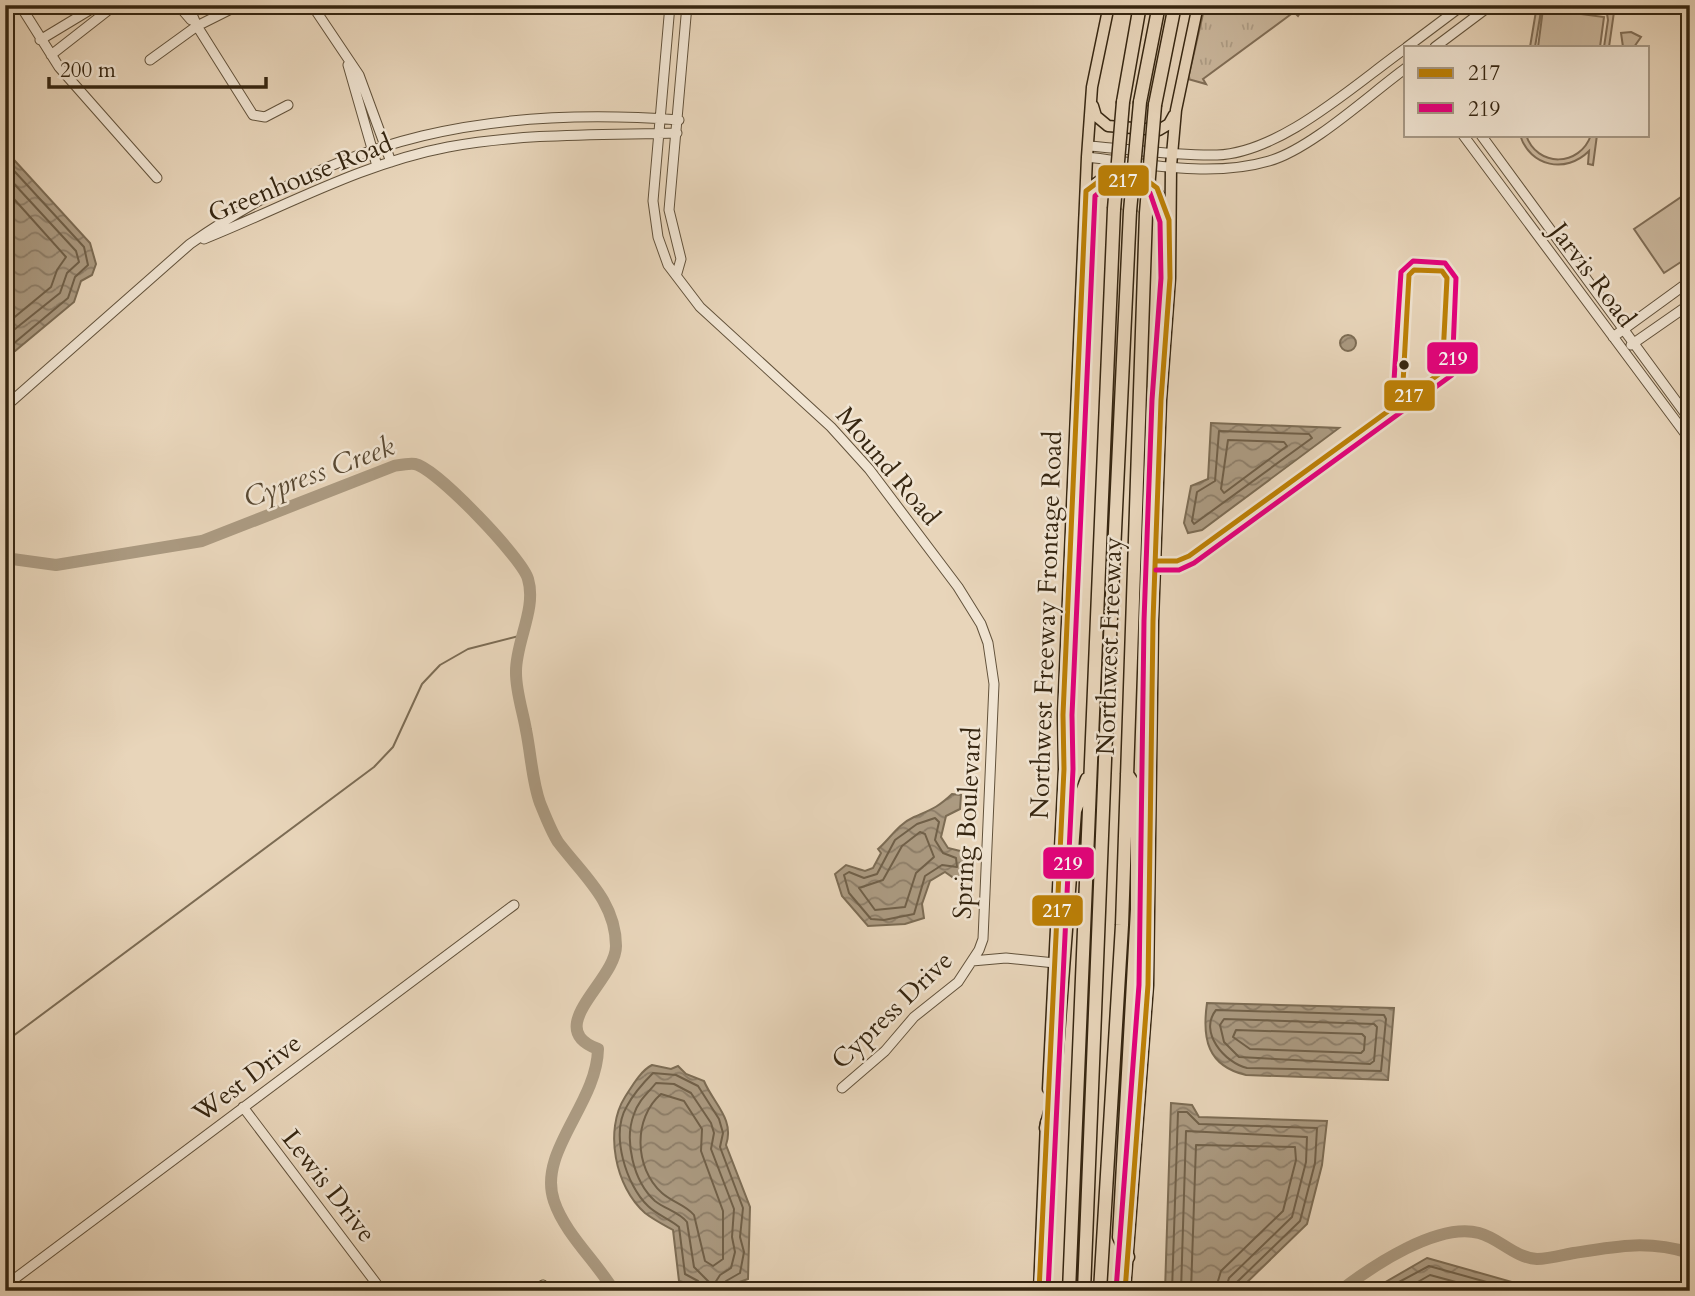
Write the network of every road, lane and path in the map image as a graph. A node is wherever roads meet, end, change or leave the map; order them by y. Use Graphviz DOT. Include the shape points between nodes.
graph roads {
  1 [pos="20,5"];
  2 [pos="98,5"];
  3 [pos="115,5"];
  4 [pos="178,5"];
  5 [pos="188,5"];
  6 [pos="312,5"];
  7 [pos="670,5"];
  8 [pos="687,5"];
  9 [pos="1109,5"];
  10 [pos="1140,5"];
  11 [pos="1159,5"];
  12 [pos="1175,5"];
  13 [pos="1198,5"];
  14 [pos="1463,5"];
  15 [pos="1491,5"];
  16 [pos="231,9"];
  17 [pos="197,26"];
  18 [pos="40,40"];
  19 [pos="1413,46"];
  20 [pos="1436,46"];
  21 [pos="1404,52"];
  22 [pos="51,55"];
  23 [pos="150,60"];
  24 [pos="347,60"];
  25 [pos="1404,69"];
  26 [pos="1091,100"];
  27 [pos="288,104"];
  28 [pos="1176,110"];
  29 [pos="660,118"];
  30 [pos="679,120"];
  31 [pos="1297,127"];
  32 [pos="677,133"];
  33 [pos="658,134"];
  34 [pos="1464,136"];
  35 [pos="1482,136"];
  36 [pos="1307,142"];
  37 [pos="385,145"];
  38 [pos="372,149"];
  39 [pos="1088,151"];
  40 [pos="1173,151"];
  41 [pos="391,162"];
  42 [pos="377,166"];
  43 [pos="1171,166"];
  44 [pos="157,178"];
  45 [pos="1515,182"];
  46 [pos="1504,190"];
  47 [pos="1086,191"];
  48 [pos="1169,220"];
  49 [pos="190,244"];
  50 [pos="677,273"];
  51 [pos="1690,281"];
  52 [pos="1690,303"];
  53 [pos="1624,329"];
  54 [pos="1613,337"];
  55 [pos="1634,343"];
  56 [pos="1623,351"];
  57 [pos="5,407"];
  58 [pos="1690,420"];
  59 [pos="1690,440"];
  60 [pos="994,684"];
  61 [pos="1091,769"];
  62 [pos="1127,774"];
  63 [pos="514,905"];
  64 [pos="972,961"];
  65 [pos="1055,963"];
  66 [pos="842,1088"];
  67 [pos="243,1107"];
  68 [pos="1046,1128"];
  69 [pos="1128,1257"];
  70 [pos="6,1288"];
  71 [pos="382,1291"];
  72 [pos="1039,1291"];
  73 [pos="1069,1291"];
  74 [pos="1084,1291"];
  75 [pos="1100,1291"];
  76 [pos="1125,1291"];
  1 -- 18 [label="street"];
  2 -- 18 [label="street"];
  3 -- 22 [label="street"];
  4 -- 17 [label="street"];
  5 -- 17 [label="street"];
  6 -- 24 [label="street"];
  7 -- 29 [label="street, Mound Road"];
  8 -- 30 [label="street"];
  9 -- 26 [label="main road, Northwest Freeway Frontage Road"];
  10 -- 61 [label="highway, Northwest Freeway, bridge" via="1123,102 1114,209"];
  11 -- 74 [label="highway, bridge" via="1140,102 1130,211"];
  12 -- 62 [label="highway, Northwest Freeway, bridge" via="1155,105 1146,213"];
  13 -- 28 [label="main road"];
  14 -- 19 [label="street"];
  15 -- 20 [label="street"];
  16 -- 17 [label="street"];
  17 -- 23 [label="street"];
  17 -- 27 [label="street" via="253,115 265,117"];
  18 -- 22 [label="street"];
  21 -- 31 [label="street"];
  22 -- 44 [label="street"];
  24 -- 37 [label="street" via="359,75"];
  24 -- 38 [label="street"];
  25 -- 36 [label="street"];
  26 -- 28 [label="main road" via="1096,116 1108,126 1159,130 1169,124"];
  26 -- 39 [label="main road, Northwest Freeway Frontage Road"];
  28 -- 40 [label="main road"];
  29 -- 30 [label="street, Greenhouse Road"];
  29 -- 33 [label="street, Mound Road"];
  29 -- 37 [label="street, Greenhouse Road" via="485,122"];
  30 -- 32 [label="street"];
  31 -- 36 [label="street"];
  31 -- 40 [label="street" via="1246,150 1217,155"];
  32 -- 33 [label="street, Greenhouse Road"];
  32 -- 50 [label="street" via="669,210 681,259"];
  33 -- 41 [label="street, Greenhouse Road" via="529,137 448,147"];
  33 -- 50 [label="street, Mound Road" via="653,201 658,237 668,265"];
  34 -- 46 [label="street, Jarvis Road"];
  35 -- 45 [label="street, Jarvis Road"];
  36 -- 43 [label="street" via="1271,161 1243,167"];
  37 -- 38 [label="street, Greenhouse Road"];
  37 -- 41 [label="street"];
  38 -- 42 [label="street"];
  38 -- 49 [label="street, Greenhouse Road" via="263,199"];
  39 -- 40 [label="street"];
  39 -- 43 [label="street"];
  39 -- 47 [label="main road, Northwest Freeway Frontage Road"];
  40 -- 43 [label="main road"];
  41 -- 42 [label="street, Greenhouse Road"];
  42 -- 49 [label="street, Greenhouse Road"];
  43 -- 48 [label="main road"];
  45 -- 46 [label="street"];
  45 -- 53 [label="street, Jarvis Road"];
  46 -- 54 [label="street, Jarvis Road"];
  47 -- 48 [label="main road" via="1102,179 1150,182 1157,188"];
  47 -- 65 [label="main road, Northwest Freeway Frontage Road"];
  48 -- 69 [label="main road" via="1153,621 1148,985"];
  49 -- 57 [label="street, Greenhouse Road"];
  50 -- 60 [label="street, Mound Road" via="700,307 831,427 869,469 981,624"];
  51 -- 53 [label="street"];
  52 -- 55 [label="street"];
  53 -- 54 [label="street"];
  53 -- 55 [label="street, Jarvis Road"];
  54 -- 56 [label="street, Jarvis Road"];
  55 -- 56 [label="street"];
  55 -- 58 [label="street, Jarvis Road"];
  56 -- 59 [label="street, Jarvis Road"];
  60 -- 64 [label="street, Spring Boulevard" via="983,939"];
  61 -- 68 [label="highway" via="1075,811 1054,1101"];
  61 -- 73 [label="highway, Northwest Freeway"];
  62 -- 69 [label="highway" via="1137,789 1138,840 1119,1237"];
  62 -- 75 [label="highway, Northwest Freeway"];
  63 -- 67 [label="street, West Drive"];
  64 -- 65 [label="street" via="1006,958"];
  64 -- 66 [label="street, Cypress Drive" via="958,982 914,1017 885,1051"];
  65 -- 68 [label="main road, Northwest Freeway Frontage Road"];
  67 -- 70 [label="street, West Drive"];
  67 -- 71 [label="street, Lewis Drive"];
  68 -- 72 [label="main road, Northwest Freeway Frontage Road"];
  69 -- 76 [label="main road"];
}
